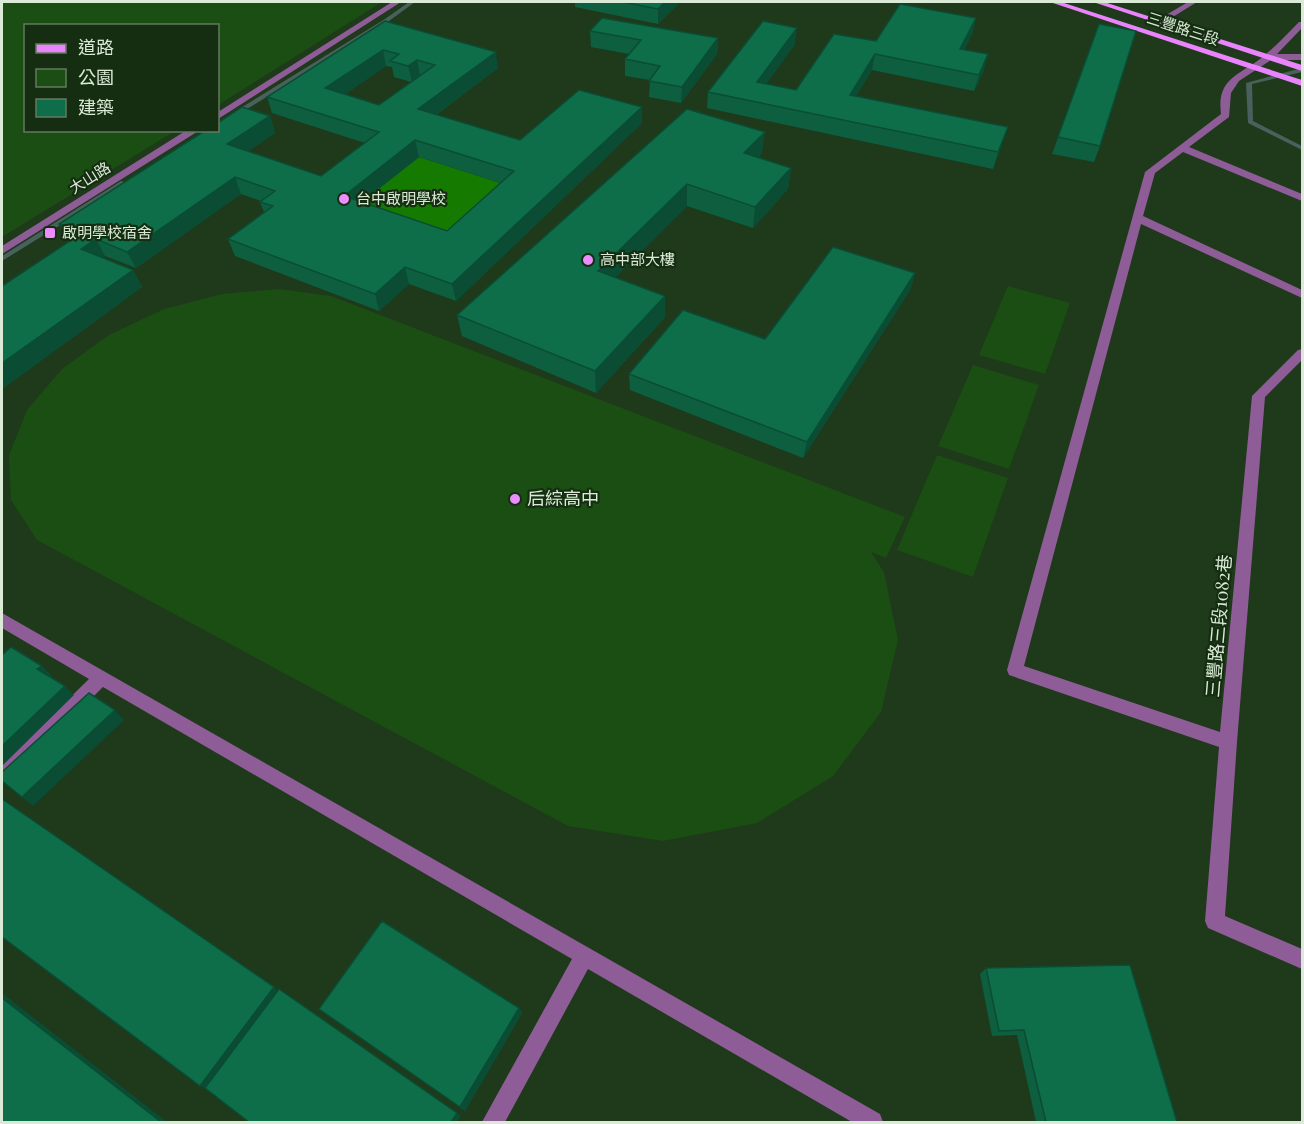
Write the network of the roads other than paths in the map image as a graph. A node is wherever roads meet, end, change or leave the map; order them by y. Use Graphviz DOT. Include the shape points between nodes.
graph roads {
  1 [pos="397,2"];
  2 [pos="1054,2"];
  3 [pos="1097,2"];
  4 [pos="1193,2"];
  5 [pos="1160,21"];
  6 [pos="1302,24"];
  7 [pos="1269,57"];
  8 [pos="1302,57"];
  9 [pos="1256,67"];
  10 [pos="1302,68"];
  11 [pos="1302,83"];
  12 [pos="219,116"];
  13 [pos="192,132"];
  14 [pos="1182,148"];
  15 [pos="1302,198"];
  16 [pos="1138,218"];
  17 [pos="2,251"];
  18 [pos="1302,294"];
  19 [pos="1302,353"];
  20 [pos="2,620"];
  21 [pos="101,678"];
  22 [pos="1228,742"];
  23 [pos="2,775"];
  24 [pos="584,957"];
  25 [pos="1302,959"];
  26 [pos="493,1122"];
  27 [pos="872,1122"];
  1 -- 12 [label="street"];
  2 -- 9 [label="main road, 三豐路三段"];
  3 -- 5 [label="main road, 三豐路三段"];
  4 -- 5 [label="street"];
  5 -- 7 [label="main road, 三豐路三段"];
  6 -- 7 [label="street"];
  7 -- 8 [label="street"];
  7 -- 9 [label="street"];
  7 -- 10 [label="main road, 三豐路三段"];
  9 -- 11 [label="main road, 三豐路三段"];
  9 -- 14 [label="street" via="1238,75 1227,87 1222,101 1226,115"];
  13 -- 17 [label="street, 大山路"];
  14 -- 15 [label="street"];
  14 -- 16 [label="street" via="1150,172"];
  16 -- 18 [label="street"];
  16 -- 22 [label="street" via="1015,670"];
  19 -- 22 [label="street, 三豐路三段1082巷" via="1259,396"];
  20 -- 21 [label="street"];
  21 -- 23 [label="street"];
  21 -- 24 [label="street"];
  22 -- 25 [label="street, 三豐路三段1082巷" via="1215,921"];
  24 -- 26 [label="street"];
  24 -- 27 [label="street"];
}
